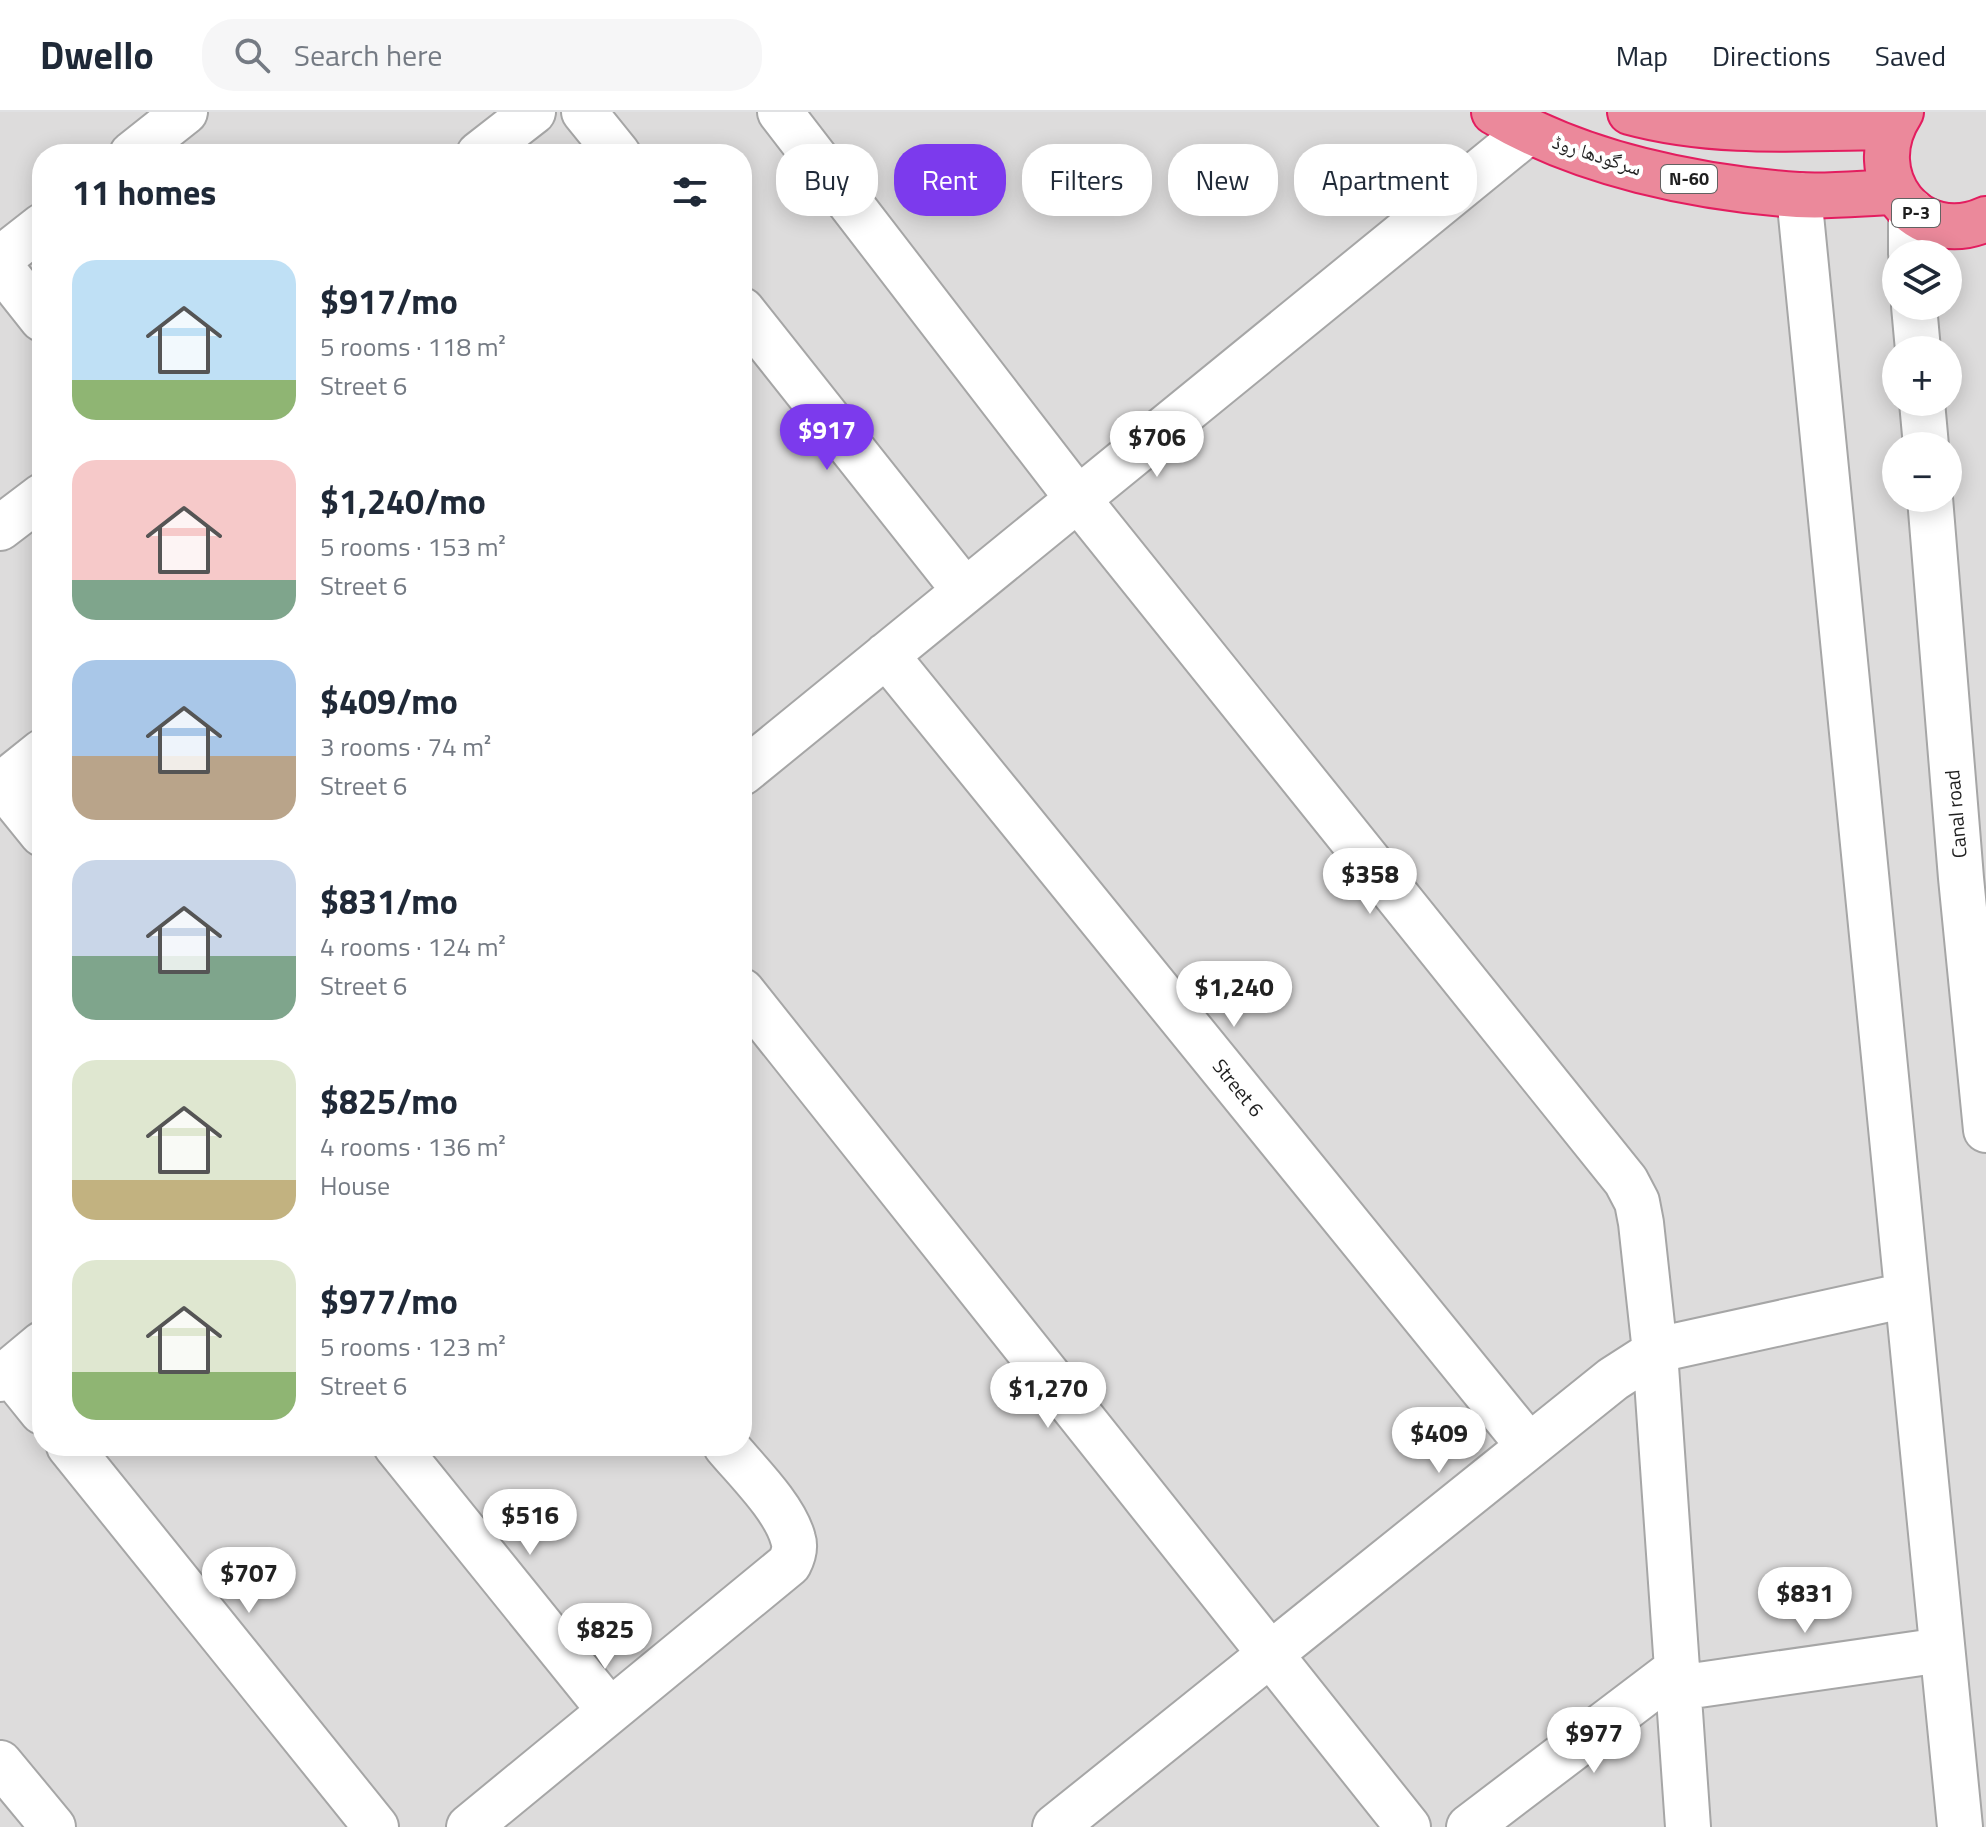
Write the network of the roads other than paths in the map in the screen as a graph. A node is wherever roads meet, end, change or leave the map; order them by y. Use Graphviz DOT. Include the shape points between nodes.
graph roads {
  1 [pos="185,112"];
  2 [pos="533,112"];
  3 [pos="584,112"];
  4 [pos="780,112"];
  5 [pos="1630,112"];
  6 [pos="1896,119"];
  7 [pos="1511,122"];
  8 [pos="145,144"];
  9 [pos="492,144"];
  10 [pos="610,144"];
  11 [pos="1799,195"];
  12 [pos="1903,201"];
  13 [pos="1986,219"];
  14 [pos="32,234"];
  15 [pos="1909,240"];
  16 [pos="0,259"];
  17 [pos="0,266"];
  18 [pos="32,306"];
  19 [pos="752,323"];
  20 [pos="1078,499"];
  21 [pos="32,504"];
  22 [pos="1932,512"];
  23 [pos="0,528"];
  24 [pos="965,591"];
  25 [pos="886,655"];
  26 [pos="32,760"];
  27 [pos="752,765"];
  28 [pos="1,783"];
  29 [pos="32,822"];
  30 [pos="1973,871"];
  31 [pos="752,1004"];
  32 [pos="1986,1130"];
  33 [pos="1907,1295"];
  34 [pos="1655,1352"];
  35 [pos="17,1365"];
  36 [pos="32,1393"];
  37 [pos="1529,1446"];
  38 [pos="77,1456"];
  39 [pos="404,1456"];
  40 [pos="734,1456"];
  41 [pos="1942,1650"];
  42 [pos="1270,1654"];
  43 [pos="1678,1678"];
  44 [pos="610,1711"];
  45 [pos="0,1763"];
  46 [pos="53,1827"];
  47 [pos="376,1827"];
  48 [pos="469,1827"];
  49 [pos="1055,1827"];
  50 [pos="1408,1827"];
  51 [pos="1469,1827"];
  52 [pos="1688,1827"];
  53 [pos="1960,1827"];
  1 -- 8 [label="street"];
  2 -- 9 [label="street"];
  3 -- 10 [label="street"];
  4 -- 20 [label="street"];
  5 -- 6 [label="highway" via="1704,125 1797,128"];
  6 -- 12 [label="highway, P-3" via="1885,149 1887,171"];
  7 -- 11 [label="highway, سرگودھا روڈ / N-60" via="1633,168"];
  7 -- 20 [label="street"];
  11 -- 12 [label="highway, سرگودھا روڈ / N-60"];
  11 -- 33 [label="street"];
  12 -- 13 [label="highway, P-3" via="1931,222 1954,226"];
  12 -- 15 [label="street"];
  14 -- 16 [label="street"];
  17 -- 18 [label="street"];
  19 -- 24 [label="street"];
  20 -- 24 [label="street"];
  20 -- 34 [label="street" via="1626,1181 1641,1223"];
  21 -- 23 [label="street"];
  22 -- 30 [label="street, Canal road"];
  24 -- 25 [label="street"];
  25 -- 27 [label="street"];
  25 -- 37 [label="street, Street 6"];
  26 -- 28 [label="street"];
  28 -- 29 [label="street"];
  30 -- 32 [label="street, Canal road"];
  31 -- 42 [label="street"];
  33 -- 34 [label="street"];
  33 -- 41 [label="street"];
  34 -- 37 [label="street"];
  34 -- 43 [label="street"];
  35 -- 36 [label="street"];
  37 -- 42 [label="street"];
  38 -- 47 [label="street"];
  39 -- 44 [label="street"];
  40 -- 44 [label="street" via="788,1526 794,1541 789,1564"];
  41 -- 43 [label="street"];
  41 -- 53 [label="street"];
  42 -- 49 [label="street"];
  42 -- 50 [label="street"];
  43 -- 51 [label="street"];
  43 -- 52 [label="street"];
  44 -- 48 [label="street"];
  45 -- 46 [label="street"];
}
